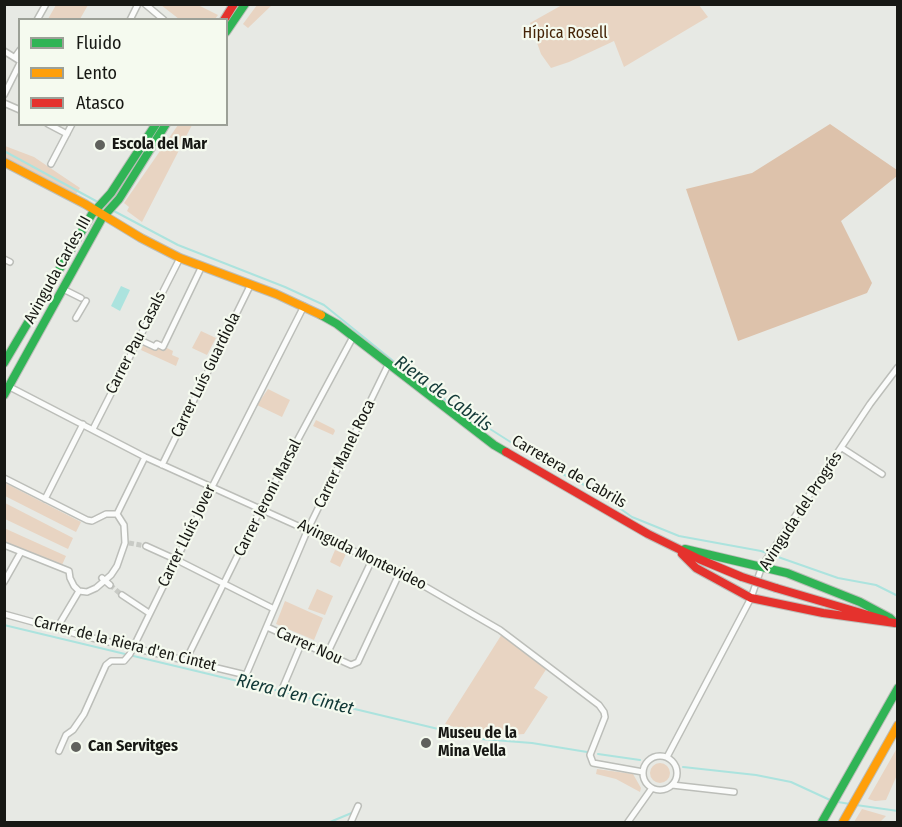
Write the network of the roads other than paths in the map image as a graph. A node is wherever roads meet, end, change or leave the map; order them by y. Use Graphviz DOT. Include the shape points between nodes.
graph roads {
  1 [pos="46,4"];
  2 [pos="138,4"];
  3 [pos="145,4"];
  4 [pos="234,4"];
  5 [pos="245,4"];
  6 [pos="40,17"];
  7 [pos="131,18"];
  8 [pos="162,18"];
  9 [pos="225,18"];
  10 [pos="228,29"];
  11 [pos="4,51"];
  12 [pos="18,60"];
  13 [pos="4,95"];
  14 [pos="4,102"];
  15 [pos="18,109"];
  16 [pos="52,126"];
  17 [pos="71,126"];
  18 [pos="155,126"];
  19 [pos="165,126"];
  20 [pos="67,134"];
  21 [pos="4,162"];
  22 [pos="51,164"];
  23 [pos="107,206"];
  24 [pos="75,242"];
  25 [pos="85,249"];
  26 [pos="180,258"];
  27 [pos="202,266"];
  28 [pos="250,286"];
  29 [pos="63,289"];
  30 [pos="304,306"];
  31 [pos="76,318"];
  32 [pos="353,337"];
  33 [pos="138,339"];
  34 [pos="4,363"];
  35 [pos="388,365"];
  36 [pos="897,367"];
  37 [pos="7,386"];
  38 [pos="4,395"];
  39 [pos="82,424"];
  40 [pos="93,429"];
  41 [pos="842,448"];
  42 [pos="145,457"];
  43 [pos="162,465"];
  44 [pos="882,474"];
  45 [pos="4,478"];
  46 [pos="212,487"];
  47 [pos="45,499"];
  48 [pos="261,508"];
  49 [pos="117,514"];
  50 [pos="308,530"];
  51 [pos="4,545"];
  52 [pos="146,546"];
  53 [pos="674,547"];
  54 [pos="21,552"];
  55 [pos="177,560"];
  56 [pos="372,560"];
  57 [pos="762,566"];
  58 [pos="400,572"];
  59 [pos="4,582"];
  60 [pos="225,584"];
  61 [pos="79,591"];
  62 [pos="122,595"];
  63 [pos="751,598"];
  64 [pos="274,609"];
  65 [pos="149,613"];
  66 [pos="4,614"];
  67 [pos="896,624"];
  68 [pos="267,627"];
  69 [pos="57,628"];
  70 [pos="302,642"];
  71 [pos="133,648"];
  72 [pos="327,654"];
  73 [pos="186,660"];
  74 [pos="246,675"];
  75 [pos="284,687"];
  76 [pos="897,688"];
  77 [pos="897,725"];
  78 [pos="59,751"];
  79 [pos="667,757"];
  80 [pos="643,772"];
  81 [pos="672,785"];
  82 [pos="652,788"];
  83 [pos="734,792"];
  84 [pos="358,806"];
  85 [pos="351,822"];
  86 [pos="628,822"];
  87 [pos="822,822"];
  88 [pos="843,822"];
  1 -- 6 [label="street"];
  2 -- 7 [label="street"];
  3 -- 8 [label="street"];
  4 -- 9 [label="main road"];
  5 -- 10 [label="main road"];
  11 -- 12 [label="street"];
  12 -- 13 [label="street"];
  14 -- 15 [label="street"];
  16 -- 20 [label="street"];
  17 -- 20 [label="street"];
  18 -- 23 [label="main road"];
  19 -- 23 [label="main road"];
  20 -- 22 [label="street"];
  21 -- 23 [label="main road, Carretera de Cabrils"];
  23 -- 24 [label="main road, Avinguda Carles III"];
  23 -- 25 [label="main road, Avinguda Carles III"];
  23 -- 26 [label="main road, Carretera de Cabrils"];
  24 -- 25 [label="street" via="85,241"];
  24 -- 34 [label="main road, Avinguda Carles III"];
  25 -- 29 [label="main road, Avinguda Carles III"];
  26 -- 27 [label="main road, Carretera de Cabrils"];
  26 -- 33 [label="street, Carrer Pau Casals"];
  27 -- 28 [label="main road, Carretera de Cabrils"];
  27 -- 33 [label="street" via="163,347"];
  28 -- 30 [label="main road, Carretera de Cabrils"];
  28 -- 43 [label="street, Carrer Luís Guardiola"];
  29 -- 31 [label="street" via="83,300"];
  29 -- 37 [label="main road, Avinguda Carles III"];
  30 -- 32 [label="main road, Carretera de Cabrils"];
  30 -- 46 [label="street, Carrer Lluís Jover"];
  32 -- 35 [label="main road, Carretera de Cabrils"];
  32 -- 48 [label="street, Carrer Jeroni Marsal"];
  33 -- 40 [label="street, Carrer Pau Casals"];
  35 -- 50 [label="street, Carrer Manel Roca"];
  35 -- 53 [label="main road, Carretera de Cabrils" via="494,444"];
  36 -- 41 [label="street, Avinguda del Progrés"];
  37 -- 38 [label="main road, Avinguda Carles III"];
  37 -- 39 [label="street, Avinguda Montevideo"];
  39 -- 40 [label="street, Avinguda Montevideo"];
  39 -- 47 [label="street"];
  40 -- 42 [label="street, Avinguda Montevideo"];
  41 -- 44 [label="street"];
  41 -- 57 [label="street, Avinguda del Progrés"];
  42 -- 43 [label="street, Avinguda Montevideo"];
  42 -- 49 [label="street"];
  43 -- 46 [label="street, Avinguda Montevideo"];
  45 -- 47 [label="street"];
  46 -- 48 [label="street, Avinguda Montevideo"];
  46 -- 55 [label="street, Carrer Lluís Jover"];
  47 -- 49 [label="street" via="87,520"];
  48 -- 50 [label="street, Avinguda Montevideo"];
  48 -- 60 [label="street, Carrer Jeroni Marsal"];
  49 -- 61 [label="street" via="124,525 125,543 117,566 106,581 87,592"];
  50 -- 56 [label="street, Avinguda Montevideo"];
  50 -- 64 [label="street, Carrer Manel Roca"];
  51 -- 54 [label="street"];
  52 -- 55 [label="street"];
  53 -- 57 [label="main road"];
  53 -- 63 [label="main road" via="696,568"];
  53 -- 67 [label="main road, Carretera de Cabrils, bridge" via="742,578"];
  54 -- 59 [label="street"];
  54 -- 61 [label="street" via="69,571"];
  55 -- 60 [label="street"];
  55 -- 65 [label="street, Carrer Lluís Jover"];
  56 -- 58 [label="street, Avinguda Montevideo"];
  56 -- 72 [label="street"];
  57 -- 63 [label="street, Avinguda del Progrés"];
  57 -- 67 [label="main road" via="860,602"];
  58 -- 72 [label="street, Carrer Nou" via="358,663 351,665"];
  58 -- 80 [label="street, Avinguda Montevideo" via="500,630 599,705 605,717 590,755 593,763"];
  60 -- 64 [label="street"];
  60 -- 73 [label="street, Carrer Jeroni Marsal"];
  61 -- 69 [label="street"];
  62 -- 65 [label="street"];
  63 -- 67 [label="main road" via="823,614"];
  63 -- 79 [label="street, Avinguda del Progrés"];
  64 -- 68 [label="street, Carrer Manel Roca"];
  65 -- 71 [label="street, Carrer Lluís Jover"];
  66 -- 69 [label="street, Carrer de la Riera d'en Cintet"];
  68 -- 70 [label="street, Carrer Nou"];
  68 -- 74 [label="street, Carrer Manel Roca"];
  69 -- 71 [label="street, Carrer de la Riera d'en Cintet"];
  70 -- 72 [label="street, Carrer Nou"];
  70 -- 75 [label="street"];
  71 -- 73 [label="street, Carrer de la Riera d'en Cintet"];
  71 -- 78 [label="street" via="124,661 106,665 84,714 66,735"];
  73 -- 74 [label="street, Carrer de la Riera d'en Cintet"];
  76 -- 87 [label="main road"];
  77 -- 88 [label="main road"];
  79 -- 80 [label="street" via="650,759"];
  79 -- 81 [label="street" via="676,770"];
  80 -- 82 [label="street" via="644,780"];
  81 -- 82 [label="street" via="660,790"];
  81 -- 83 [label="street"];
  82 -- 86 [label="street"];
  84 -- 85 [label="street"];
}
